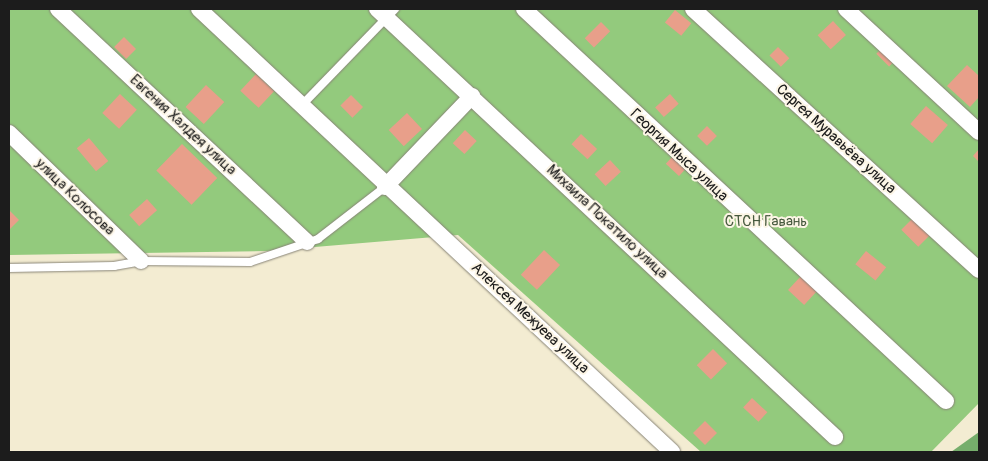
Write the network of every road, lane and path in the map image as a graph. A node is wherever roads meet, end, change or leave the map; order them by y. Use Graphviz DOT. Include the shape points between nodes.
graph roads {
  1 [pos="58,9"];
  2 [pos="199,9"];
  3 [pos="524,9"];
  4 [pos="693,9"];
  5 [pos="846,9"];
  6 [pos="386,12"];
  7 [pos="472,96"];
  8 [pos="301,106"];
  9 [pos="979,132"];
  10 [pos="9,133"];
  11 [pos="385,187"];
  12 [pos="307,242"];
  13 [pos="141,261"];
  14 [pos="9,268"];
  15 [pos="979,270"];
  16 [pos="946,401"];
  17 [pos="835,438"];
  18 [pos="672,452"];
  1 -- 12 [label="street, Евгения Халдея улица"];
  2 -- 8 [label="street, Алексея Межуева улица"];
  3 -- 16 [label="street, Георгия Мыса улица"];
  4 -- 15 [label="street, Сергея Муравьёва улица"];
  5 -- 9 [label="street"];
  6 -- 7 [label="street, Михаила Покатило улица"];
  6 -- 8 [label="lane"];
  7 -- 11 [label="street"];
  7 -- 17 [label="street, Михаила Покатило улица"];
  8 -- 11 [label="street, Алексея Межуева улица"];
  10 -- 13 [label="street, улица Колосова"];
  11 -- 12 [label="lane" via="318,239"];
  11 -- 18 [label="street, Алексея Межуева улица" via="512,299"];
  12 -- 13 [label="lane" via="232,265"];
  13 -- 14 [label="lane"];
}
